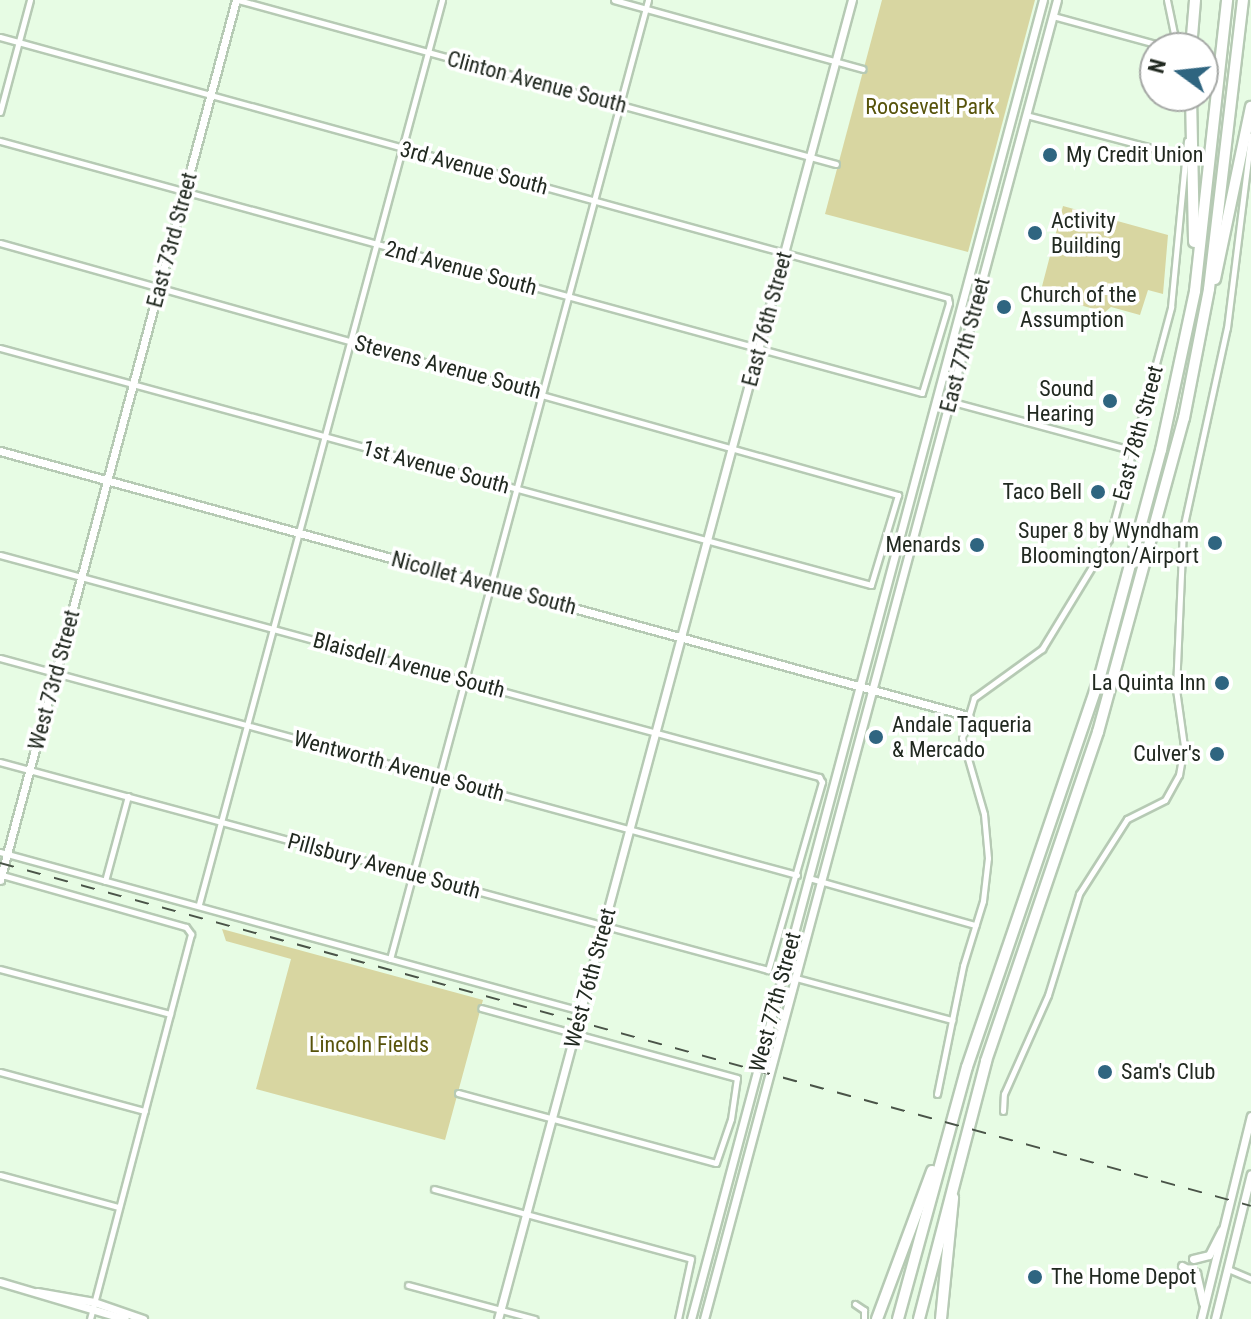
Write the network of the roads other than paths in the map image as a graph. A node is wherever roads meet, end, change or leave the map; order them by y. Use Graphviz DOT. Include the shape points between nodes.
graph roads {
  1 [pos="30,0"];
  2 [pos="237,0"];
  3 [pos="442,0"];
  4 [pos="614,0"];
  5 [pos="648,0"];
  6 [pos="852,0"];
  7 [pos="1043,0"];
  8 [pos="1057,0"];
  9 [pos="1167,0"];
  10 [pos="1195,0"];
  11 [pos="1227,0"];
  12 [pos="1243,0"];
  13 [pos="645,8"];
  14 [pos="1053,16"];
  15 [pos="1174,32"];
  16 [pos="1192,32"];
  17 [pos="0,37"];
  18 [pos="1139,40"];
  19 [pos="18,42"];
  20 [pos="428,52"];
  21 [pos="835,62"];
  22 [pos="863,69"];
  23 [pos="211,96"];
  24 [pos="619,105"];
  25 [pos="1251,107"];
  26 [pos="0,112"];
  27 [pos="1188,112"];
  28 [pos="1189,112"];
  29 [pos="1026,115"];
  30 [pos="1251,135"];
  31 [pos="0,141"];
  32 [pos="402,149"];
  33 [pos="1186,157"];
  34 [pos="809,158"];
  35 [pos="836,164"];
  36 [pos="185,192"];
  37 [pos="593,201"];
  38 [pos="0,243"];
  39 [pos="376,245"];
  40 [pos="785,253"];
  41 [pos="159,289"];
  42 [pos="1195,291"];
  43 [pos="568,297"];
  44 [pos="1204,316"];
  45 [pos="351,341"];
  46 [pos="0,348"];
  47 [pos="759,349"];
  48 [pos="133,384"];
  49 [pos="542,393"];
  50 [pos="922,393"];
  51 [pos="938,398"];
  52 [pos="950,401"];
  53 [pos="325,437"];
  54 [pos="733,445"];
  55 [pos="0,451"];
  56 [pos="1134,451"];
  57 [pos="107,480"];
  58 [pos="516,489"];
  59 [pos="910,503"];
  60 [pos="300,533"];
  61 [pos="708,541"];
  62 [pos="0,555"];
  63 [pos="81,577"];
  64 [pos="901,583"];
  65 [pos="491,585"];
  66 [pos="871,585"];
  67 [pos="274,628"];
  68 [pos="682,637"];
  69 [pos="0,658"];
  70 [pos="55,673"];
  71 [pos="465,681"];
  72 [pos="860,686"];
  73 [pos="872,689"];
  74 [pos="968,716"];
  75 [pos="248,725"];
  76 [pos="656,733"];
  77 [pos="0,762"];
  78 [pos="29,771"];
  79 [pos="439,777"];
  80 [pos="128,796"];
  81 [pos="222,822"];
  82 [pos="630,829"];
  83 [pos="4,853"];
  84 [pos="413,874"];
  85 [pos="797,875"];
  86 [pos="0,876"];
  87 [pos="809,878"];
  88 [pos="105,881"];
  89 [pos="821,881"];
  90 [pos="199,904"];
  91 [pos="604,925"];
  92 [pos="975,925"];
  93 [pos="390,959"];
  94 [pos="0,969"];
  95 [pos="796,978"];
  96 [pos="481,1008"];
  97 [pos="581,1011"];
  98 [pos="170,1014"];
  99 [pos="952,1020"];
  100 [pos="575,1034"];
  101 [pos="0,1072"];
  102 [pos="458,1093"];
  103 [pos="937,1094"];
  104 [pos="145,1111"];
  105 [pos="1003,1111"];
  106 [pos="1251,1116"];
  107 [pos="552,1118"];
  108 [pos="961,1148"];
  109 [pos="939,1159"];
  110 [pos="1251,1174"];
  111 [pos="0,1175"];
  112 [pos="434,1189"];
  113 [pos="119,1207"];
  114 [pos="1229,1213"];
  115 [pos="527,1214"];
  116 [pos="1193,1259"];
  117 [pos="1182,1266"];
  118 [pos="1226,1273"];
  119 [pos="1251,1279"];
  120 [pos="0,1282"];
  121 [pos="408,1285"];
  122 [pos="855,1304"];
  123 [pos="1204,1309"];
  124 [pos="501,1310"];
  125 [pos="92,1311"];
  126 [pos="125,1319"];
  127 [pos="143,1319"];
  128 [pos="498,1319"];
  129 [pos="535,1319"];
  130 [pos="678,1319"];
  131 [pos="691,1319"];
  132 [pos="704,1319"];
  133 [pos="864,1319"];
  134 [pos="877,1319"];
  135 [pos="898,1319"];
  136 [pos="919,1319"];
  137 [pos="941,1319"];
  138 [pos="1201,1319"];
  139 [pos="1215,1319"];
  1 -- 19 [label="street"];
  2 -- 20 [label="street, Clinton Avenue South"];
  2 -- 23 [label="street, East 73rd Street"];
  3 -- 20 [label="street"];
  4 -- 13 [label="street"];
  5 -- 13 [label="street"];
  6 -- 21 [label="street, East 76th Street"];
  7 -- 51 [label="street, East 77th Street"];
  8 -- 14 [label="street, East 77th Street"];
  9 -- 15 [label="street"];
  10 -- 16 [label="highway"];
  11 -- 42 [label="highway"];
  12 -- 44 [label="highway"];
  13 -- 21 [label="street"];
  13 -- 24 [label="street"];
  14 -- 18 [label="street"];
  14 -- 29 [label="street, East 77th Street"];
  17 -- 19 [label="street, 3rd Avenue South"];
  19 -- 23 [label="street, 3rd Avenue South"];
  19 -- 26 [label="street"];
  20 -- 24 [label="street, Clinton Avenue South"];
  20 -- 32 [label="street"];
  21 -- 22 [label="street"];
  21 -- 34 [label="street, East 76th Street"];
  23 -- 32 [label="street, 3rd Avenue South"];
  23 -- 36 [label="street, East 73rd Street"];
  24 -- 34 [label="street, Clinton Avenue South"];
  24 -- 37 [label="street"];
  25 -- 44 [label="highway" via="1226,241"];
  27 -- 33 [label="street, East 78th Street"];
  28 -- 42 [label="highway"];
  29 -- 33 [label="street"];
  29 -- 52 [label="street, East 77th Street"];
  30 -- 105 [label="street" via="1227,328 1181,542 1176,689 1184,746 1179,775 1165,800 1127,819 1079,894 1048,995 1004,1094"];
  31 -- 36 [label="street, 2nd Avenue South"];
  32 -- 37 [label="street, 3rd Avenue South"];
  32 -- 39 [label="street"];
  33 -- 56 [label="street, East 78th Street" via="1171,307"];
  34 -- 35 [label="street, Clinton Avenue South"];
  34 -- 40 [label="street, East 76th Street"];
  36 -- 39 [label="street, 2nd Avenue South"];
  36 -- 41 [label="street, East 73rd Street"];
  37 -- 40 [label="street, 3rd Avenue South"];
  37 -- 43 [label="street"];
  38 -- 41 [label="street, Stevens Avenue South"];
  39 -- 43 [label="street, 2nd Avenue South"];
  39 -- 45 [label="street"];
  40 -- 47 [label="street, East 76th Street"];
  40 -- 50 [label="street, 3rd Avenue South" via="948,298"];
  41 -- 45 [label="street, Stevens Avenue South"];
  41 -- 48 [label="street, East 73rd Street"];
  42 -- 109 [label="highway" via="1161,450 1100,676"];
  43 -- 47 [label="street, 2nd Avenue South"];
  43 -- 49 [label="street"];
  44 -- 108 [label="highway" via="1184,418 1128,630"];
  45 -- 49 [label="street, Stevens Avenue South"];
  45 -- 53 [label="street"];
  46 -- 48 [label="street, 1st Avenue South"];
  47 -- 50 [label="street, 2nd Avenue South"];
  47 -- 54 [label="street, East 76th Street"];
  48 -- 53 [label="street, 1st Avenue South"];
  48 -- 57 [label="street, East 73rd Street"];
  49 -- 54 [label="street, Stevens Avenue South"];
  49 -- 58 [label="street"];
  51 -- 52 [label="street"];
  51 -- 59 [label="street, East 77th Street"];
  52 -- 56 [label="street"];
  52 -- 64 [label="street, East 77th Street"];
  53 -- 58 [label="street, 1st Avenue South"];
  53 -- 60 [label="street"];
  54 -- 61 [label="street, East 76th Street"];
  54 -- 66 [label="street, Stevens Avenue South" via="896,491"];
  55 -- 57 [label="street, Nicollet Avenue South"];
  56 -- 74 [label="street, East 78th Street" via="1109,539 1051,637 1028,664 978,694"];
  57 -- 60 [label="street, Nicollet Avenue South"];
  57 -- 63 [label="street, West 73rd Street"];
  58 -- 61 [label="street, 1st Avenue South"];
  58 -- 65 [label="street"];
  59 -- 64 [label="street" via="894,575"];
  59 -- 72 [label="street, East 77th Street"];
  60 -- 65 [label="street, Nicollet Avenue South"];
  60 -- 67 [label="street"];
  61 -- 66 [label="street, 1st Avenue South"];
  61 -- 68 [label="street, East 76th Street"];
  62 -- 63 [label="street, Blaisdell Avenue South"];
  63 -- 67 [label="street, Blaisdell Avenue South"];
  63 -- 70 [label="street, West 73rd Street"];
  64 -- 73 [label="street, East 77th Street"];
  65 -- 68 [label="street, Nicollet Avenue South"];
  65 -- 71 [label="street"];
  67 -- 71 [label="street, Blaisdell Avenue South"];
  67 -- 75 [label="street"];
  68 -- 72 [label="street, Nicollet Avenue South"];
  68 -- 76 [label="street, West 76th Street"];
  69 -- 70 [label="street, Wentworth Avenue South"];
  70 -- 75 [label="street, Wentworth Avenue South"];
  70 -- 78 [label="street, West 73rd Street"];
  71 -- 76 [label="street, Blaisdell Avenue South"];
  71 -- 79 [label="street"];
  72 -- 73 [label="street, Nicollet Avenue South"];
  72 -- 87 [label="street, West 77th Street"];
  73 -- 74 [label="street, Nicollet Avenue South"];
  73 -- 89 [label="street, West 77th Street"];
  74 -- 92 [label="street" via="961,745 987,834 983,901"];
  75 -- 79 [label="street, Wentworth Avenue South"];
  75 -- 81 [label="street"];
  76 -- 82 [label="street, West 76th Street"];
  76 -- 85 [label="street, Blaisdell Avenue South" via="819,777 822,782"];
  77 -- 78 [label="street, Pillsbury Avenue South"];
  78 -- 80 [label="street, Pillsbury Avenue South"];
  78 -- 83 [label="street, West 73rd Street"];
  79 -- 82 [label="street, Wentworth Avenue South"];
  79 -- 84 [label="street"];
  80 -- 81 [label="street, Pillsbury Avenue South"];
  80 -- 88 [label="street"];
  81 -- 84 [label="street, Pillsbury Avenue South"];
  81 -- 90 [label="street"];
  82 -- 85 [label="street, Wentworth Avenue South"];
  82 -- 91 [label="street, West 76th Street"];
  83 -- 86 [label="street, West 73rd Street"];
  83 -- 88 [label="street"];
  84 -- 91 [label="street, Pillsbury Avenue South"];
  84 -- 93 [label="street"];
  85 -- 91 [label="street, Pillsbury Avenue South" via="768,970"];
  86 -- 98 [label="street" via="186,927 191,937"];
  87 -- 89 [label="street"];
  87 -- 131 [label="street, West 77th Street"];
  88 -- 90 [label="street"];
  89 -- 92 [label="street"];
  89 -- 95 [label="street, West 77th Street"];
  90 -- 93 [label="street"];
  91 -- 97 [label="street, West 76th Street"];
  92 -- 99 [label="street"];
  93 -- 97 [label="street"];
  94 -- 98 [label="street"];
  95 -- 99 [label="street"];
  95 -- 132 [label="street, West 77th Street"];
  96 -- 100 [label="street"];
  97 -- 100 [label="street, West 76th Street"];
  98 -- 104 [label="street"];
  99 -- 103 [label="street"];
  100 -- 107 [label="street, West 76th Street"];
  100 -- 107 [label="street" via="737,1078 716,1163"];
  101 -- 104 [label="street"];
  102 -- 107 [label="street"];
  104 -- 113 [label="street"];
  106 -- 114 [label="street"];
  107 -- 115 [label="street, West 76th Street"];
  108 -- 136 [label="highway"];
  108 -- 137 [label="highway"];
  109 -- 134 [label="highway" via="921,1189"];
  109 -- 135 [label="highway"];
  110 -- 118 [label="street"];
  111 -- 113 [label="street"];
  112 -- 115 [label="street"];
  113 -- 125 [label="street"];
  114 -- 116 [label="street" via="1209,1255"];
  114 -- 123 [label="street"];
  115 -- 124 [label="street, West 76th Street"];
  115 -- 130 [label="street" via="691,1259"];
  117 -- 123 [label="street" via="1196,1273"];
  118 -- 119 [label="street"];
  118 -- 139 [label="street"];
  120 -- 125 [label="street"];
  121 -- 124 [label="street"];
  122 -- 133 [label="street" via="864,1310"];
  123 -- 138 [label="street"];
  124 -- 128 [label="street, West 76th Street"];
  124 -- 129 [label="street"];
  125 -- 126 [label="street"];
  125 -- 127 [label="street"];
}
